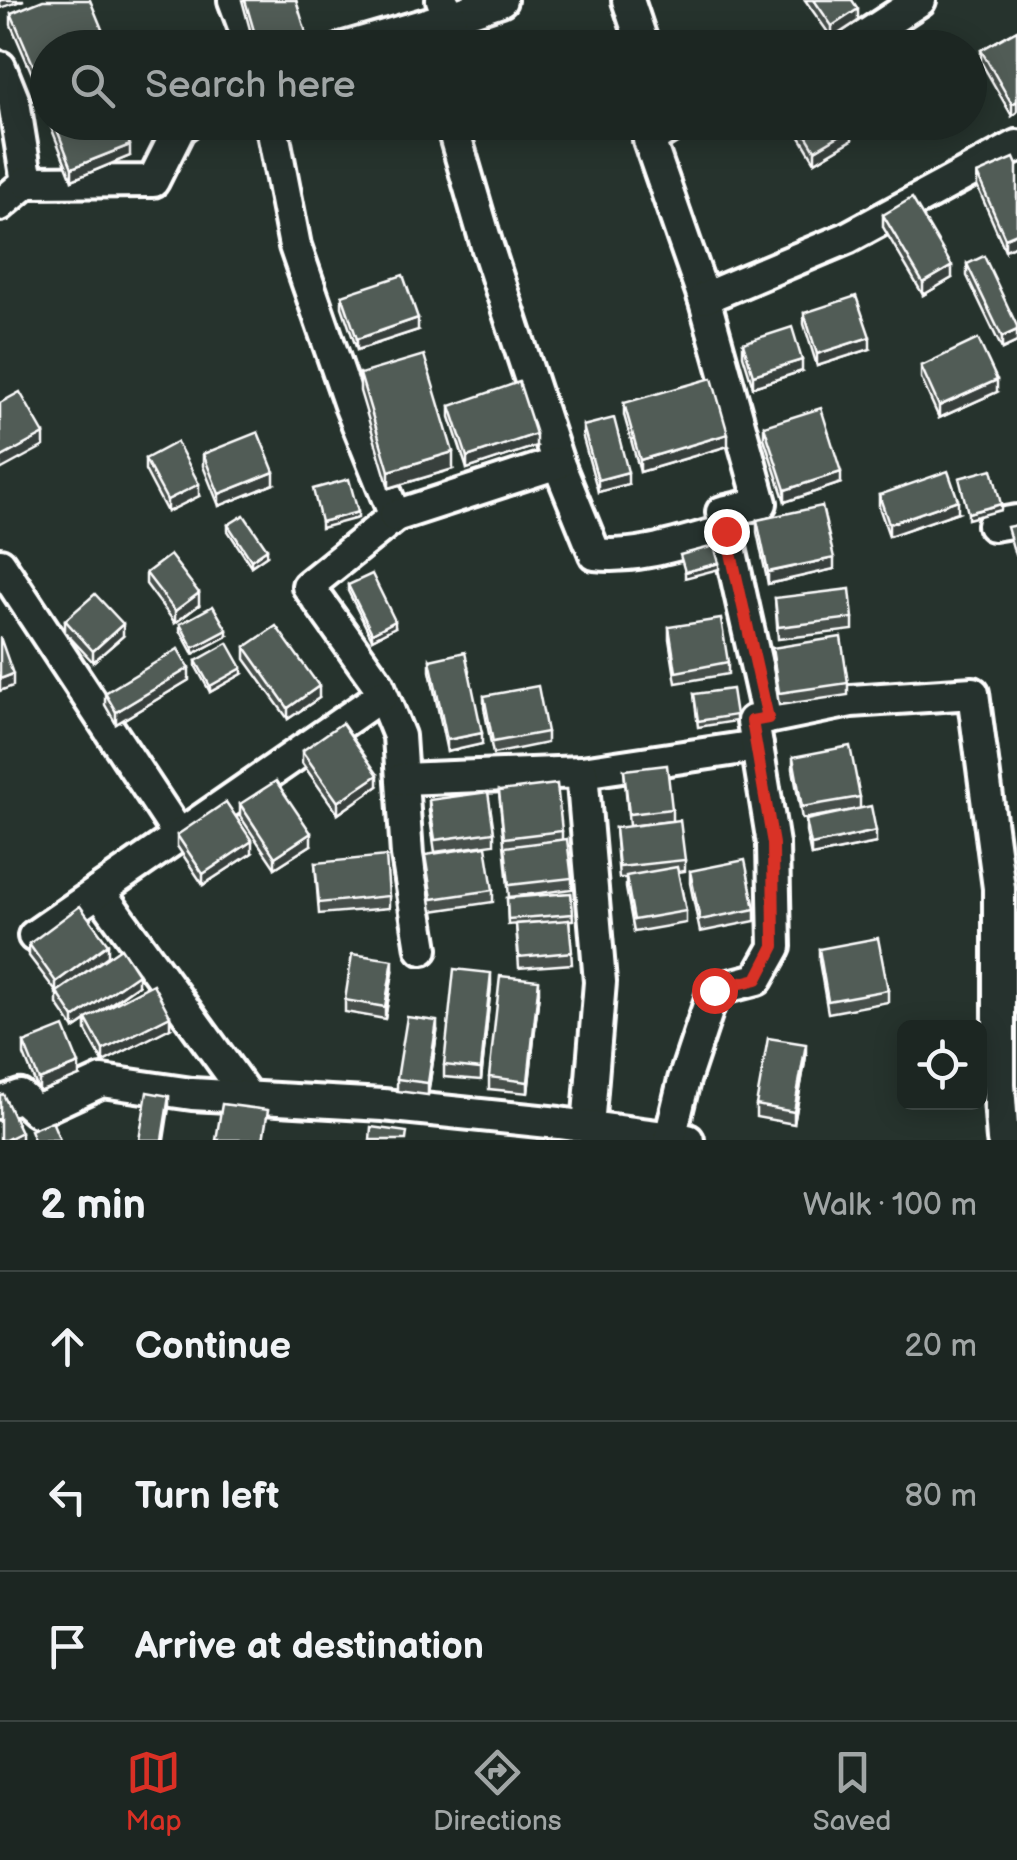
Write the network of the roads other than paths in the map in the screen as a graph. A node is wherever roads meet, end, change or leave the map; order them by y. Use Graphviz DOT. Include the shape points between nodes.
graph roads {
  1 [pos="234,0"];
  2 [pos="501,0"];
  3 [pos="628,0"];
  4 [pos="920,0"];
  5 [pos="437,22"];
  6 [pos="245,30"];
  7 [pos="408,30"];
  8 [pos="638,30"];
  9 [pos="874,30"];
  10 [pos="0,67"];
  11 [pos="173,140"];
  12 [pos="274,140"];
  13 [pos="456,140"];
  14 [pos="649,140"];
  15 [pos="1017,146"];
  16 [pos="27,182"];
  17 [pos="0,205"];
  18 [pos="704,298"];
  19 [pos="558,463"];
  20 [pos="395,516"];
  21 [pos="726,531"];
  22 [pos="0,564"];
  23 [pos="382,694"];
  24 [pos="762,732"];
  25 [pos="582,772"];
  26 [pos="402,779"];
  27 [pos="179,836"];
  28 [pos="99,890"];
  29 [pos="34,936"];
  30 [pos="422,949"];
  31 [pos="1008,1082"];
  32 [pos="248,1097"];
  33 [pos="0,1103"];
  34 [pos="588,1127"];
  35 [pos="501,1128"];
  36 [pos="679,1139"];
  37 [pos="1003,1140"];
  1 -- 6 [label="street"];
  2 -- 5 [label="street"];
  3 -- 8 [label="street"];
  4 -- 9 [label="street"];
  5 -- 7 [label="street"];
  10 -- 16 [label="street" via="14,102"];
  11 -- 16 [label="street" via="153,182"];
  12 -- 20 [label="street" via="295,246"];
  13 -- 19 [label="street"];
  14 -- 18 [label="street"];
  15 -- 18 [label="street" via="847,238"];
  16 -- 17 [label="street"];
  18 -- 21 [label="street" via="761,502 722,512"];
  19 -- 20 [label="street"];
  19 -- 21 [label="street" via="595,554 644,553"];
  20 -- 23 [label="street" via="308,586"];
  21 -- 24 [label="street"];
  22 -- 27 [label="street"];
  23 -- 26 [label="street" via="400,736"];
  23 -- 27 [label="street"];
  24 -- 25 [label="street"];
  24 -- 31 [label="street" via="850,702 973,693 999,888"];
  24 -- 36 [label="street" via="774,946 757,979 714,990 684,1080"];
  25 -- 26 [label="street"];
  25 -- 34 [label="street" via="600,982"];
  26 -- 30 [label="street"];
  27 -- 28 [label="street"];
  28 -- 29 [label="street"];
  28 -- 32 [label="street"];
  31 -- 37 [label="street"];
  32 -- 33 [label="street" via="102,1082 36,1111 20,1096"];
  32 -- 35 [label="street" via="383,1105"];
  34 -- 35 [label="street"];
  34 -- 36 [label="street"];
}
